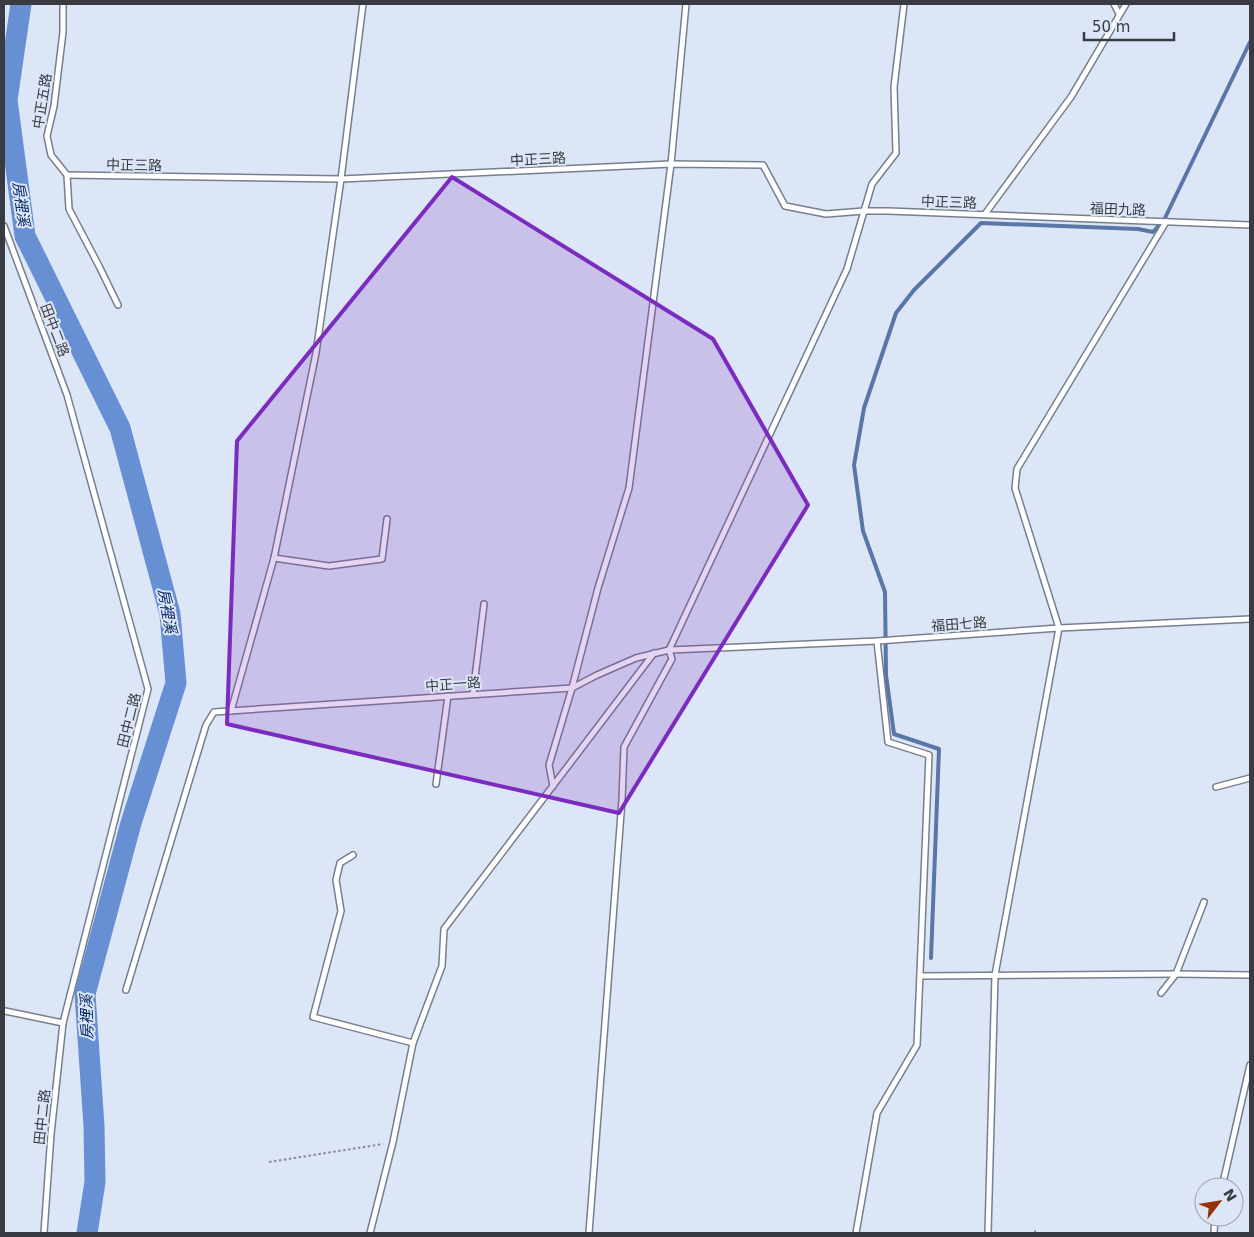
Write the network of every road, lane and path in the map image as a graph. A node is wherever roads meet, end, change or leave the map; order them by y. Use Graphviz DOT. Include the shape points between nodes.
graph roads {
  1 [pos="63,4"];
  2 [pos="363,4"];
  3 [pos="686,4"];
  4 [pos="904,4"];
  5 [pos="1114,4"];
  6 [pos="1126,4"];
  7 [pos="1120,14"];
  8 [pos="670,164"];
  9 [pos="67,175"];
  10 [pos="341,179"];
  11 [pos="864,211"];
  12 [pos="986,214"];
  13 [pos="1166,222"];
  14 [pos="1250,225"];
  15 [pos="4,226"];
  16 [pos="118,305"];
  17 [pos="387,519"];
  18 [pos="274,558"];
  19 [pos="484,604"];
  20 [pos="1250,619"];
  21 [pos="1059,628"];
  22 [pos="877,641"];
  23 [pos="670,650"];
  24 [pos="654,652"];
  25 [pos="572,688"];
  26 [pos="473,694"];
  27 [pos="448,696"];
  28 [pos="231,711"];
  29 [pos="1250,778"];
  30 [pos="436,784"];
  31 [pos="553,786"];
  32 [pos="1216,787"];
  33 [pos="353,855"];
  34 [pos="1204,902"];
  35 [pos="1176,974"];
  36 [pos="995,975"];
  37 [pos="1250,975"];
  38 [pos="921,976"];
  39 [pos="126,990"];
  40 [pos="1161,993"];
  41 [pos="5,1011"];
  42 [pos="63,1023"];
  43 [pos="413,1043"];
  44 [pos="1250,1065"];
  45 [pos="393,1142"];
  46 [pos="269,1162"];
  47 [pos="1224,1177"];
  48 [pos="44,1233"];
  49 [pos="370,1233"];
  50 [pos="589,1233"];
  51 [pos="856,1233"];
  52 [pos="988,1233"];
  1 -- 9 [label="lane, 中正五路" via="63,32 47,136 51,155"];
  2 -- 10 [label="lane"];
  3 -- 8 [label="lane"];
  4 -- 11 [label="lane" via="894,87 896,153 872,184"];
  5 -- 7 [label="lane"];
  6 -- 7 [label="lane"];
  7 -- 12 [label="lane" via="1071,96"];
  8 -- 10 [label="lane, 中正三路"];
  8 -- 11 [label="lane, 中正三路" via="763,165 785,206 826,214"];
  8 -- 25 [label="lane" via="629,488"];
  9 -- 10 [label="lane, 中正三路"];
  9 -- 16 [label="lane" via="68,209"];
  10 -- 18 [label="lane" via="316,353"];
  11 -- 12 [label="lane, 中正三路"];
  11 -- 23 [label="lane" via="846,269"];
  12 -- 13 [label="lane, 福田九路"];
  13 -- 14 [label="lane, 福田九路"];
  13 -- 21 [label="lane" via="1017,469 1015,488"];
  15 -- 42 [label="lane, 田中二路" via="67,395 148,689"];
  17 -- 18 [label="lane" via="382,559 329,566"];
  18 -- 28 [label="lane"];
  19 -- 26 [label="lane"];
  20 -- 21 [label="lane, 福田七路"];
  21 -- 22 [label="lane, 福田七路"];
  21 -- 36 [label="lane"];
  22 -- 23 [label="lane, 福田七路"];
  22 -- 38 [label="lane" via="888,742 929,754"];
  23 -- 24 [label="lane, 中正一路"];
  23 -- 50 [label="lane" via="672,660 624,747"];
  24 -- 25 [label="lane, 中正一路"];
  24 -- 31 [label="lane"];
  25 -- 26 [label="lane, 中正一路"];
  25 -- 31 [label="lane" via="549,766"];
  26 -- 27 [label="lane, 中正一路"];
  27 -- 28 [label="lane, 中正一路"];
  27 -- 30 [label="lane"];
  28 -- 39 [label="lane, 中正一路" via="214,712 206,726"];
  29 -- 32 [label="lane"];
  31 -- 43 [label="lane" via="444,929 442,966"];
  33 -- 43 [label="lane" via="340,863 336,880 341,911 313,1018"];
  34 -- 35 [label="lane"];
  35 -- 36 [label="lane"];
  35 -- 37 [label="lane"];
  35 -- 40 [label="lane"];
  36 -- 38 [label="lane"];
  36 -- 52 [label="lane"];
  38 -- 51 [label="lane" via="917,1045 877,1113"];
  41 -- 42 [label="lane"];
  42 -- 48 [label="lane, 田中二路"];
  43 -- 45 [label="lane"];
  44 -- 47 [label="lane"];
  45 -- 46 [label="path"];
  45 -- 49 [label="lane"];
}
